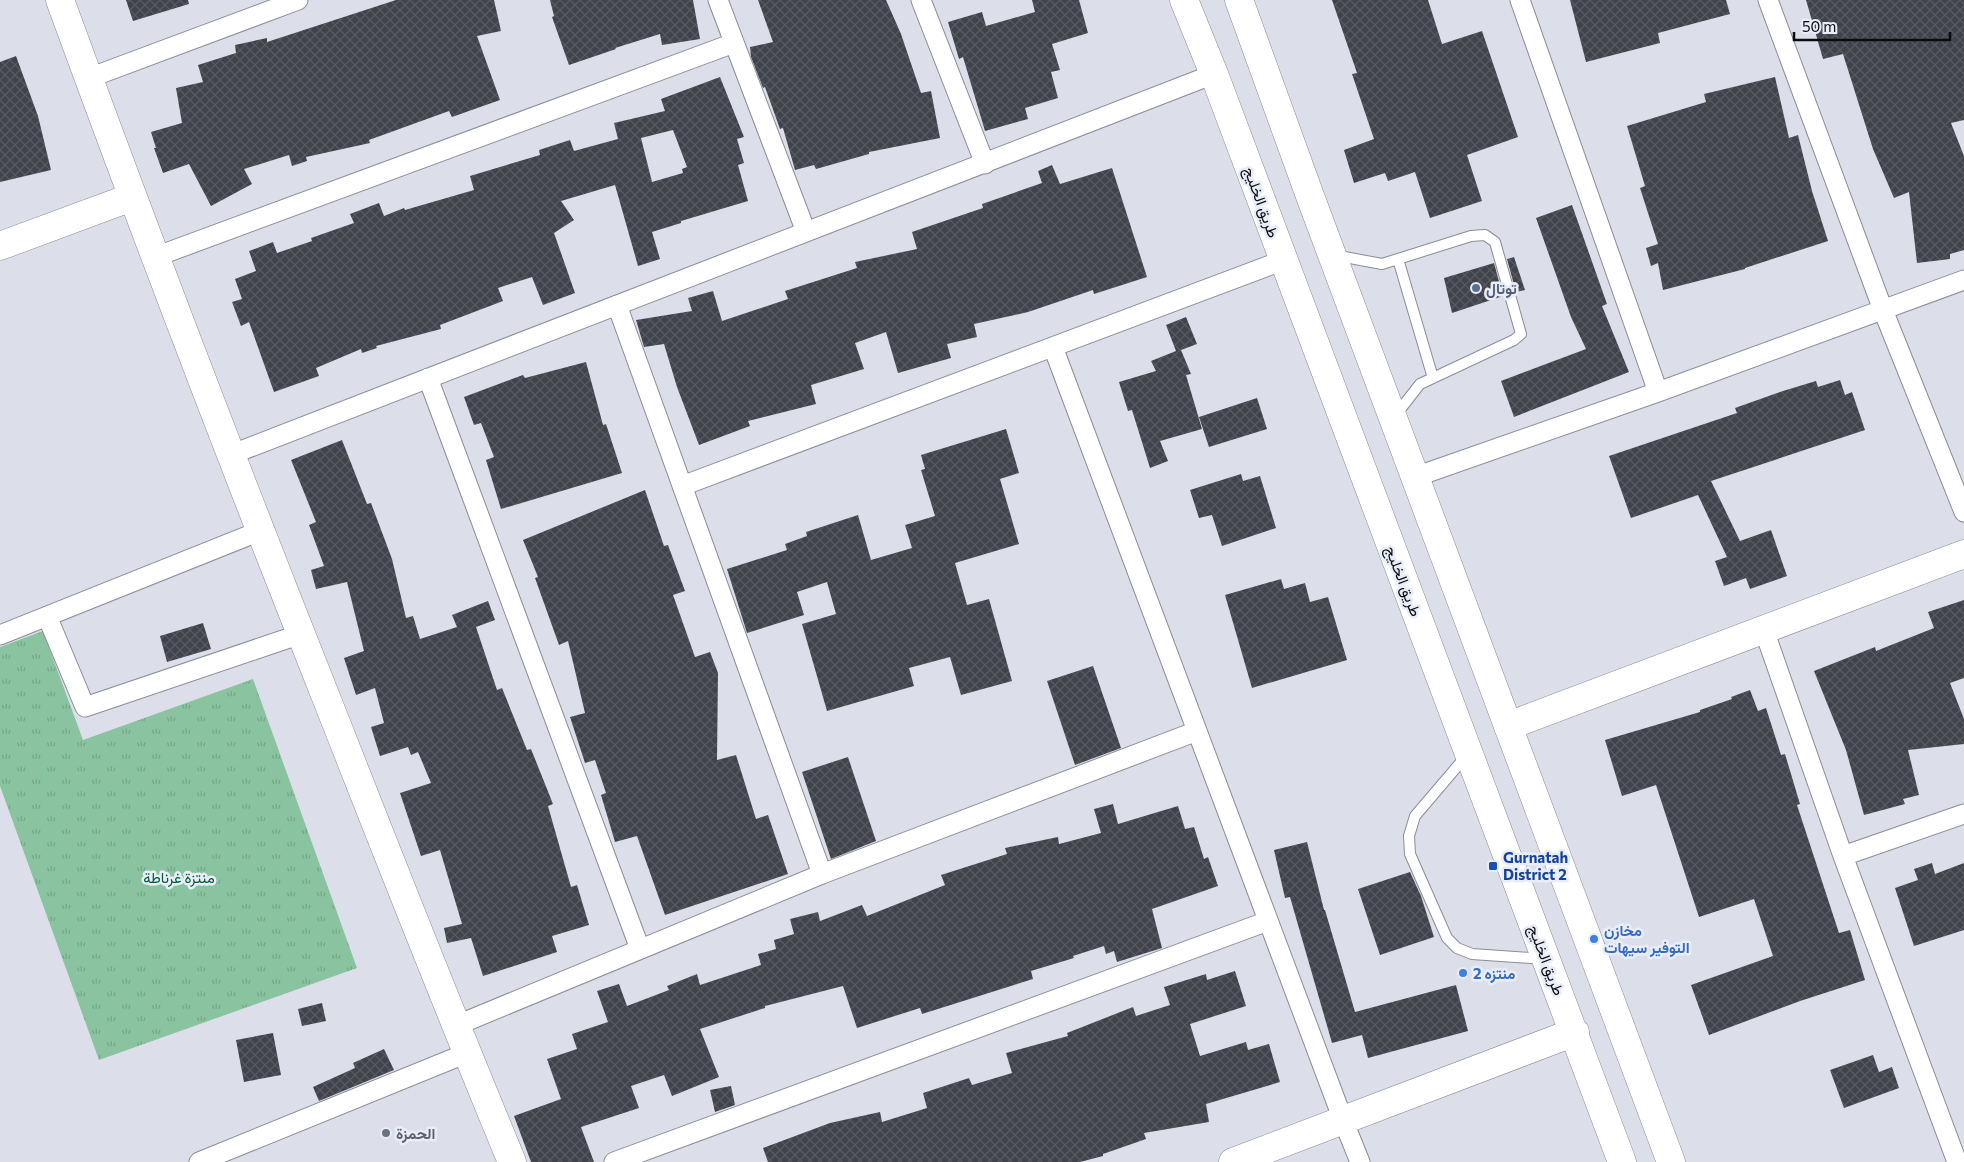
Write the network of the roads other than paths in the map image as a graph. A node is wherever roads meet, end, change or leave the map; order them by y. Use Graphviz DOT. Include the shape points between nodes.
graph roads {
  1 [pos="60,0"];
  2 [pos="718,0"];
  3 [pos="921,0"];
  4 [pos="1184,0"];
  5 [pos="1239,0"];
  6 [pos="1520,0"];
  7 [pos="1768,0"];
  8 [pos="294,1"];
  9 [pos="734,43"];
  10 [pos="1214,74"];
  11 [pos="89,78"];
  12 [pos="985,164"];
  13 [pos="132,197"];
  14 [pos="806,232"];
  15 [pos="0,246"];
  16 [pos="1332,255"];
  17 [pos="155,256"];
  18 [pos="1398,259"];
  19 [pos="1284,260"];
  20 [pos="1964,280"];
  21 [pos="616,305"];
  22 [pos="1883,310"];
  23 [pos="1053,347"];
  24 [pos="428,378"];
  25 [pos="1433,378"];
  26 [pos="1658,392"];
  27 [pos="1393,418"];
  28 [pos="230,454"];
  29 [pos="1415,477"];
  30 [pos="682,486"];
  31 [pos="1964,512"];
  32 [pos="260,530"];
  33 [pos="1964,554"];
  34 [pos="47,616"];
  35 [pos="1764,630"];
  36 [pos="301,634"];
  37 [pos="0,635"];
  38 [pos="1508,726"];
  39 [pos="1197,731"];
  40 [pos="1469,752"];
  41 [pos="1964,814"];
  42 [pos="1843,856"];
  43 [pos="822,874"];
  44 [pos="1268,921"];
  45 [pos="640,949"];
  46 [pos="1547,959"];
  47 [pos="455,1026"];
  48 [pos="1575,1032"];
  49 [pos="467,1053"];
  50 [pos="1343,1120"];
  51 [pos="199,1162"];
  52 [pos="512,1162"];
  53 [pos="614,1162"];
  54 [pos="1233,1162"];
  55 [pos="1360,1162"];
  56 [pos="1622,1162"];
  57 [pos="1671,1162"];
  58 [pos="1957,1162"];
  1 -- 11 [label="main road"];
  2 -- 9 [label="street"];
  3 -- 12 [label="street"];
  4 -- 10 [label="main road, طريق الخليج"];
  5 -- 16 [label="main road"];
  6 -- 26 [label="street"];
  7 -- 22 [label="street"];
  8 -- 11 [label="street"];
  9 -- 14 [label="street"];
  9 -- 17 [label="street"];
  10 -- 12 [label="street"];
  10 -- 19 [label="main road, طريق الخليج"];
  11 -- 13 [label="main road"];
  12 -- 14 [label="street"];
  13 -- 15 [label="main road"];
  13 -- 17 [label="main road"];
  14 -- 21 [label="street"];
  16 -- 18 [label="lane" via="1382,264"];
  16 -- 27 [label="main road"];
  17 -- 28 [label="main road"];
  18 -- 25 [label="lane"];
  18 -- 25 [label="lane" via="1471,236 1485,236 1495,242 1513,303 1520,334 1514,340"];
  19 -- 23 [label="street"];
  19 -- 40 [label="main road, طريق الخليج"];
  20 -- 22 [label="street"];
  21 -- 24 [label="street"];
  21 -- 30 [label="street"];
  22 -- 26 [label="street"];
  22 -- 31 [label="street"];
  23 -- 30 [label="street"];
  23 -- 39 [label="street"];
  24 -- 28 [label="street"];
  24 -- 45 [label="street"];
  25 -- 27 [label="lane" via="1420,384"];
  26 -- 29 [label="street"];
  27 -- 29 [label="main road"];
  28 -- 32 [label="main road"];
  29 -- 38 [label="main road"];
  30 -- 43 [label="street"];
  32 -- 34 [label="street"];
  32 -- 36 [label="main road"];
  33 -- 35 [label="main road"];
  34 -- 36 [label="street" via="85,707"];
  34 -- 37 [label="street"];
  35 -- 38 [label="main road"];
  35 -- 42 [label="street"];
  36 -- 47 [label="main road"];
  38 -- 57 [label="main road"];
  39 -- 43 [label="street"];
  39 -- 44 [label="street"];
  40 -- 46 [label="main road, طريق الخليج"];
  40 -- 46 [label="lane" via="1415,816 1409,836 1410,854 1447,938 1457,948 1472,954"];
  41 -- 42 [label="street"];
  42 -- 58 [label="street"];
  43 -- 45 [label="street"];
  44 -- 50 [label="street"];
  44 -- 53 [label="street"];
  45 -- 47 [label="street"];
  46 -- 48 [label="main road, طريق الخليج"];
  47 -- 49 [label="main road"];
  48 -- 50 [label="main road"];
  48 -- 56 [label="main road, طريق الخليج"];
  49 -- 51 [label="street"];
  49 -- 52 [label="main road"];
  50 -- 54 [label="main road"];
  50 -- 55 [label="street"];
}
